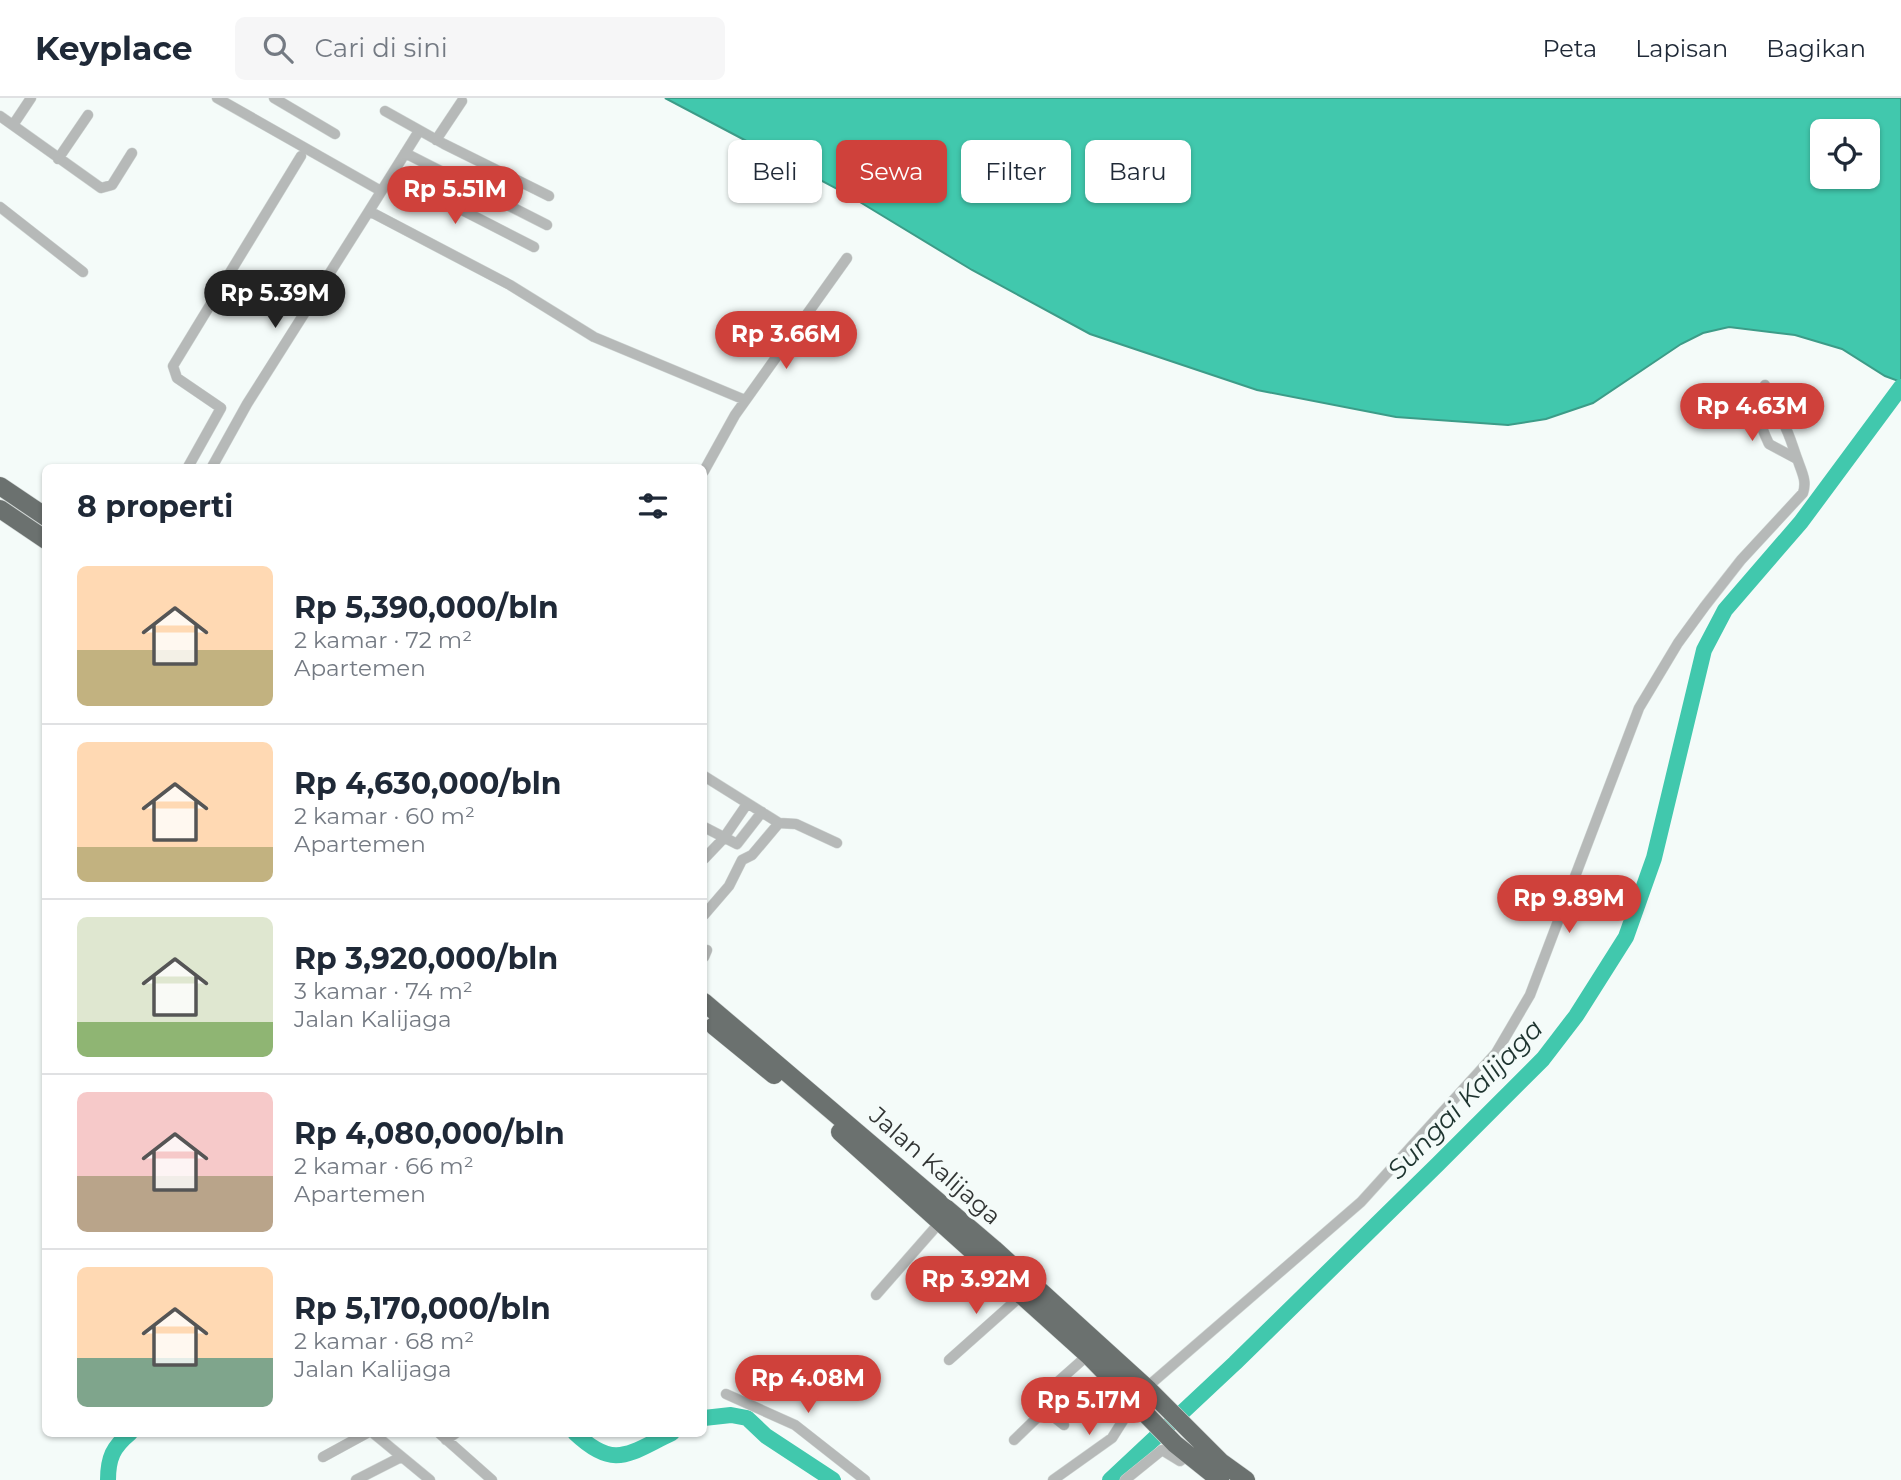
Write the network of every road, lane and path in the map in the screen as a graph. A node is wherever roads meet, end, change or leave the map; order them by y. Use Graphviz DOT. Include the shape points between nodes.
graph roads {
  1 [pos="31,98"];
  2 [pos="217,98"];
  3 [pos="274,98"];
  4 [pos="462,101"];
  5 [pos="385,111"];
  6 [pos="88,115"];
  7 [pos="0,116"];
  8 [pos="13,125"];
  9 [pos="419,131"];
  10 [pos="335,134"];
  11 [pos="436,140"];
  12 [pos="132,153"];
  13 [pos="405,153"];
  14 [pos="302,156"];
  15 [pos="58,159"];
  16 [pos="392,174"];
  17 [pos="381,191"];
  18 [pos="549,196"];
  19 [pos="0,207"];
  20 [pos="369,211"];
  21 [pos="547,225"];
  22 [pos="534,247"];
  23 [pos="847,258"];
  24 [pos="83,272"];
  25 [pos="1765,385"];
  26 [pos="746,400"];
  27 [pos="1762,401"];
  28 [pos="1797,459"];
  29 [pos="190,464"];
  30 [pos="214,464"];
  31 [pos="707,466"];
  32 [pos="0,486"];
  33 [pos="0,509"];
  34 [pos="42,514"];
  35 [pos="42,537"];
  36 [pos="707,778"];
  37 [pos="747,804"];
  38 [pos="762,813"];
  39 [pos="779,823"];
  40 [pos="707,829"];
  41 [pos="723,838"];
  42 [pos="837,844"];
  43 [pos="707,856"];
  44 [pos="707,912"];
  45 [pos="707,1005"];
  46 [pos="707,1020"];
  47 [pos="941,1221"];
  48 [pos="876,1295"];
  49 [pos="1023,1295"];
  50 [pos="1088,1355"];
  51 [pos="949,1360"];
  52 [pos="1148,1389"];
  53 [pos="726,1394"];
  54 [pos="1136,1405"];
  55 [pos="1045,1410"];
  56 [pos="1064,1425"];
  57 [pos="352,1437"];
  58 [pos="378,1437"];
  59 [pos="442,1437"];
  60 [pos="1014,1440"];
  61 [pos="1182,1450"];
  62 [pos="323,1457"];
  63 [pos="401,1457"];
  64 [pos="1211,1478"];
  65 [pos="356,1480"];
  66 [pos="430,1480"];
  67 [pos="492,1480"];
  68 [pos="865,1480"];
  69 [pos="1053,1480"];
  70 [pos="1125,1480"];
  71 [pos="1246,1480"];
  1 -- 8 [label="street"];
  2 -- 17 [label="street"];
  3 -- 10 [label="street"];
  4 -- 11 [label="street"];
  5 -- 9 [label="street"];
  6 -- 15 [label="street"];
  7 -- 8 [label="street"];
  8 -- 15 [label="street"];
  9 -- 11 [label="street"];
  9 -- 13 [label="street"];
  11 -- 18 [label="street"];
  12 -- 15 [label="street" via="107,188"];
  13 -- 16 [label="street"];
  13 -- 21 [label="street"];
  14 -- 29 [label="street" via="173,366 177,378 221,408"];
  16 -- 17 [label="street"];
  16 -- 22 [label="street"];
  17 -- 20 [label="street"];
  19 -- 24 [label="street"];
  20 -- 26 [label="street" via="510,285 594,337"];
  20 -- 30 [label="street"];
  23 -- 26 [label="street"];
  25 -- 27 [label="street"];
  26 -- 31 [label="street"];
  27 -- 28 [label="street" via="1782,419"];
  27 -- 28 [label="street" via="1759,418 1769,444"];
  28 -- 52 [label="street" via="1806,486 1803,493 1741,559 1705,606 1639,708 1530,995 1496,1053 1361,1202"];
  32 -- 34 [label="highway"];
  33 -- 35 [label="highway"];
  36 -- 37 [label="street"];
  37 -- 38 [label="street"];
  37 -- 41 [label="street"];
  38 -- 39 [label="street"];
  38 -- 41 [label="street" via="737,844"];
  39 -- 42 [label="street" via="796,824"];
  39 -- 44 [label="street" via="752,855 742,860 729,886"];
  40 -- 41 [label="street"];
  41 -- 43 [label="street"];
  45 -- 52 [label="highway, Jalan Kalijaga" via="909,1174"];
  46 -- 47 [label="highway, Jalan Kalijaga"];
  47 -- 48 [label="street"];
  47 -- 49 [label="highway, Jalan Kalijaga"];
  49 -- 50 [label="highway, Jalan Kalijaga"];
  49 -- 51 [label="street"];
  50 -- 54 [label="highway, Jalan Kalijaga"];
  50 -- 55 [label="street" via="1044,1394"];
  52 -- 71 [label="highway, Jalan Kalijaga" via="1221,1462"];
  53 -- 68 [label="street" via="795,1425"];
  54 -- 61 [label="highway, Jalan Kalijaga"];
  54 -- 69 [label="street" via="1112,1438"];
  55 -- 56 [label="street"];
  55 -- 60 [label="street"];
  57 -- 62 [label="street"];
  58 -- 63 [label="street"];
  59 -- 67 [label="street"];
  61 -- 64 [label="highway, Jalan Kalijaga"];
  61 -- 70 [label="street" via="1180,1461 1162,1450"];
  63 -- 65 [label="street"];
  63 -- 66 [label="street"];
}
